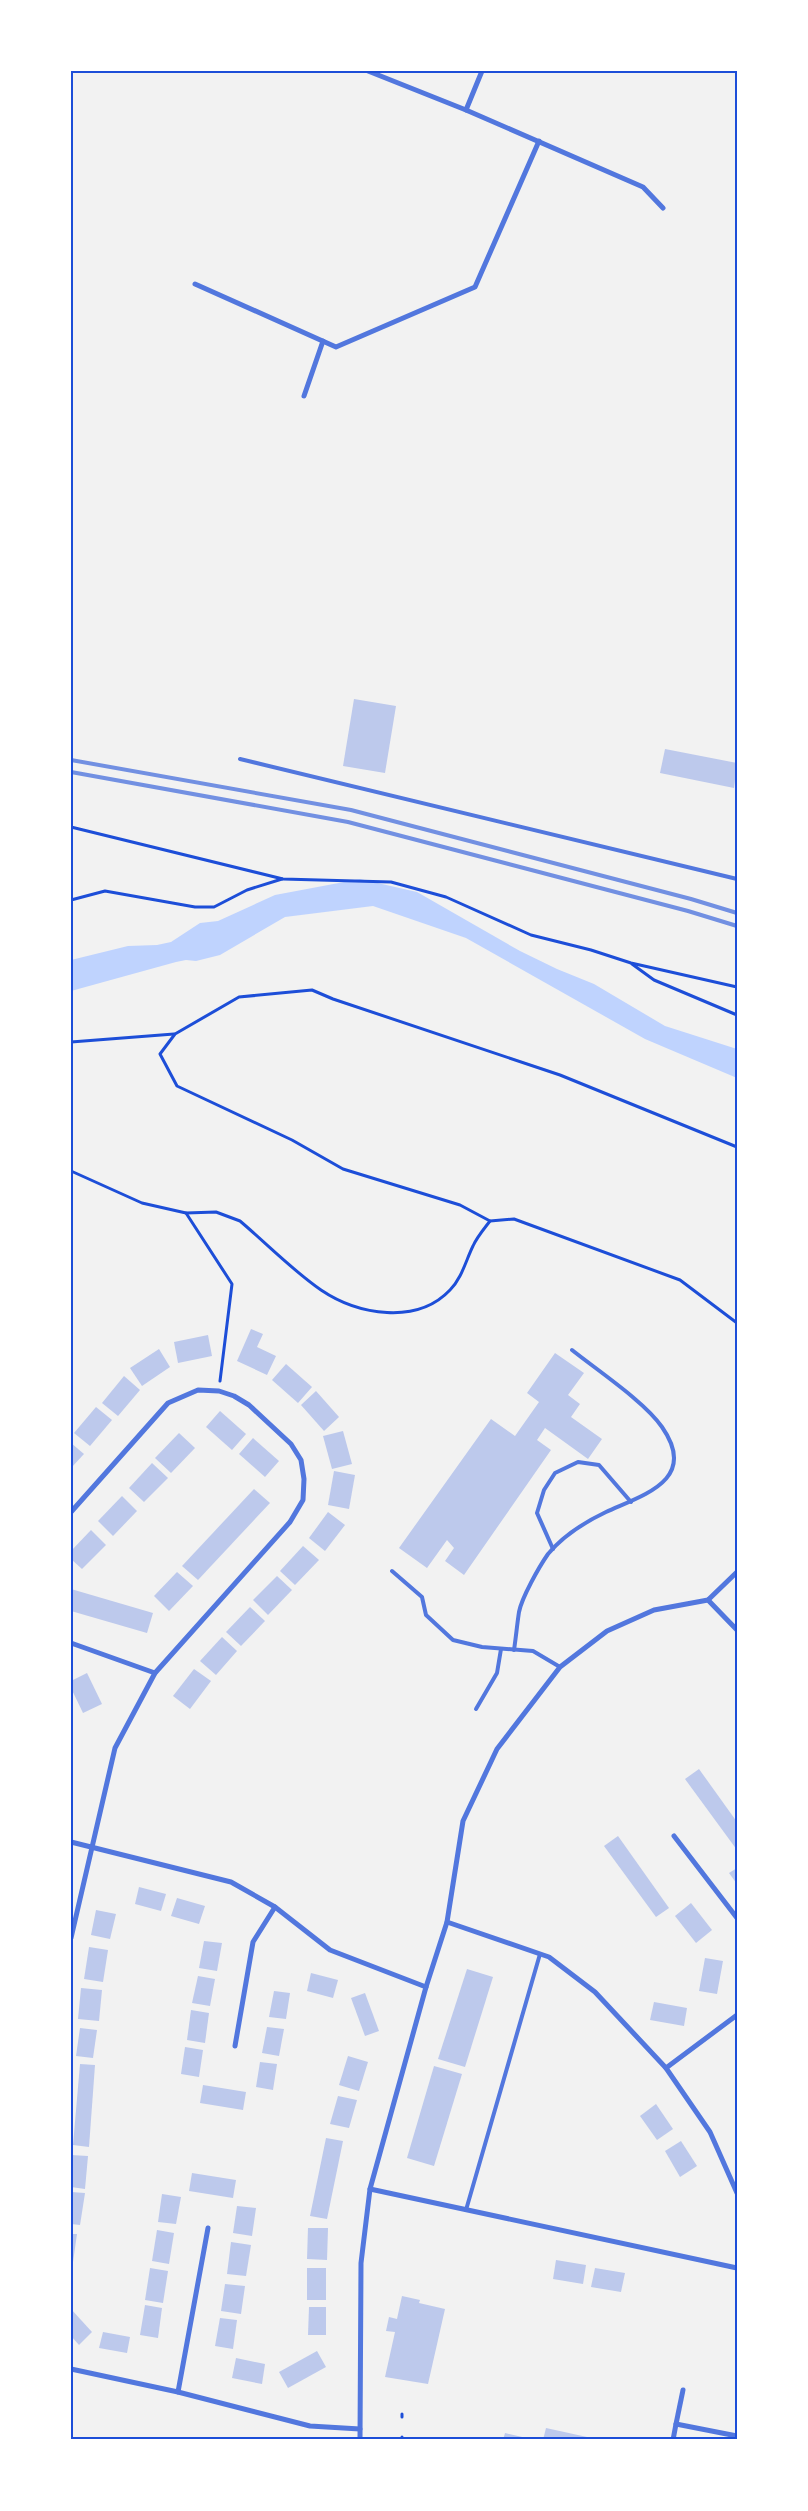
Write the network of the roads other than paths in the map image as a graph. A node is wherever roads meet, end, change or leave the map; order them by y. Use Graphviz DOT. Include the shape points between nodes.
graph roads {
  1 [pos="368,71"];
  2 [pos="482,71"];
  3 [pos="466,110"];
  4 [pos="539,141"];
  5 [pos="663,208"];
  6 [pos="195,284"];
  7 [pos="324,341"];
  8 [pos="304,396"];
  9 [pos="240,759"];
  10 [pos="737,879"];
  11 [pos="572,1350"];
  12 [pos="631,1502"];
  13 [pos="71,1512"];
  14 [pos="553,1549"];
  15 [pos="392,1571"];
  16 [pos="737,1572"];
  17 [pos="708,1600"];
  18 [pos="737,1630"];
  19 [pos="71,1643"];
  20 [pos="501,1649"];
  21 [pos="514,1650"];
  22 [pos="560,1667"];
  23 [pos="155,1673"];
  24 [pos="476,1709"];
  25 [pos="674,1836"];
  26 [pos="71,1842"];
  27 [pos="92,1848"];
  28 [pos="275,1907"];
  29 [pos="737,1918"];
  30 [pos="448,1922"];
  31 [pos="71,1938"];
  32 [pos="540,1954"];
  33 [pos="426,1987"];
  34 [pos="737,2015"];
  35 [pos="235,2046"];
  36 [pos="666,2068"];
  37 [pos="370,2189"];
  38 [pos="737,2193"];
  39 [pos="466,2210"];
  40 [pos="208,2228"];
  41 [pos="737,2268"];
  42 [pos="71,2369"];
  43 [pos="683,2390"];
  44 [pos="178,2392"];
  45 [pos="676,2424"];
  46 [pos="360,2429"];
  47 [pos="737,2436"];
  48 [pos="360,2440"];
  49 [pos="673,2440"];
  1 -- 3 [label="street"];
  2 -- 3 [label="street"];
  3 -- 4 [label="street"];
  4 -- 5 [label="street" via="642,186"];
  4 -- 7 [label="street" via="475,287 336,346"];
  6 -- 7 [label="street"];
  7 -- 8 [label="street"];
  9 -- 10 [label="lane"];
  11 -- 12 [label="lane" via="648,1412 662,1428 671,1448 674,1466 666,1480 647,1495"];
  12 -- 14 [label="lane" via="605,1512 568,1534"];
  12 -- 14 [label="lane" via="599,1465 578,1462 555,1473 544,1490 537,1512"];
  13 -- 23 [label="street" via="168,1403 198,1390 219,1391 249,1405 290,1444 301,1460 303,1500 290,1522"];
  14 -- 21 [label="lane" via="520,1610"];
  15 -- 20 [label="lane" via="422,1597 426,1614 453,1640"];
  16 -- 17 [label="street"];
  17 -- 18 [label="street"];
  17 -- 22 [label="street" via="654,1610 607,1631"];
  19 -- 23 [label="street"];
  20 -- 21 [label="lane"];
  20 -- 24 [label="lane" via="497,1673"];
  21 -- 22 [label="lane" via="533,1652"];
  22 -- 30 [label="street" via="497,1749 463,1821"];
  23 -- 27 [label="street" via="115,1748"];
  25 -- 29 [label="street"];
  26 -- 27 [label="street"];
  27 -- 28 [label="street" via="231,1882"];
  27 -- 31 [label="street"];
  28 -- 33 [label="street" via="330,1950"];
  28 -- 35 [label="street" via="253,1942"];
  30 -- 32 [label="street"];
  30 -- 33 [label="street"];
  32 -- 36 [label="street" via="549,1957 595,1992"];
  32 -- 39 [label="lane"];
  33 -- 37 [label="street"];
  34 -- 36 [label="street"];
  36 -- 38 [label="street" via="710,2132"];
  37 -- 39 [label="street"];
  37 -- 46 [label="street" via="361,2263"];
  39 -- 41 [label="street"];
  40 -- 44 [label="street"];
  42 -- 44 [label="street"];
  43 -- 45 [label="street"];
  44 -- 46 [label="street" via="310,2426"];
  45 -- 47 [label="street"];
  45 -- 49 [label="street"];
  46 -- 48 [label="street"];
}
